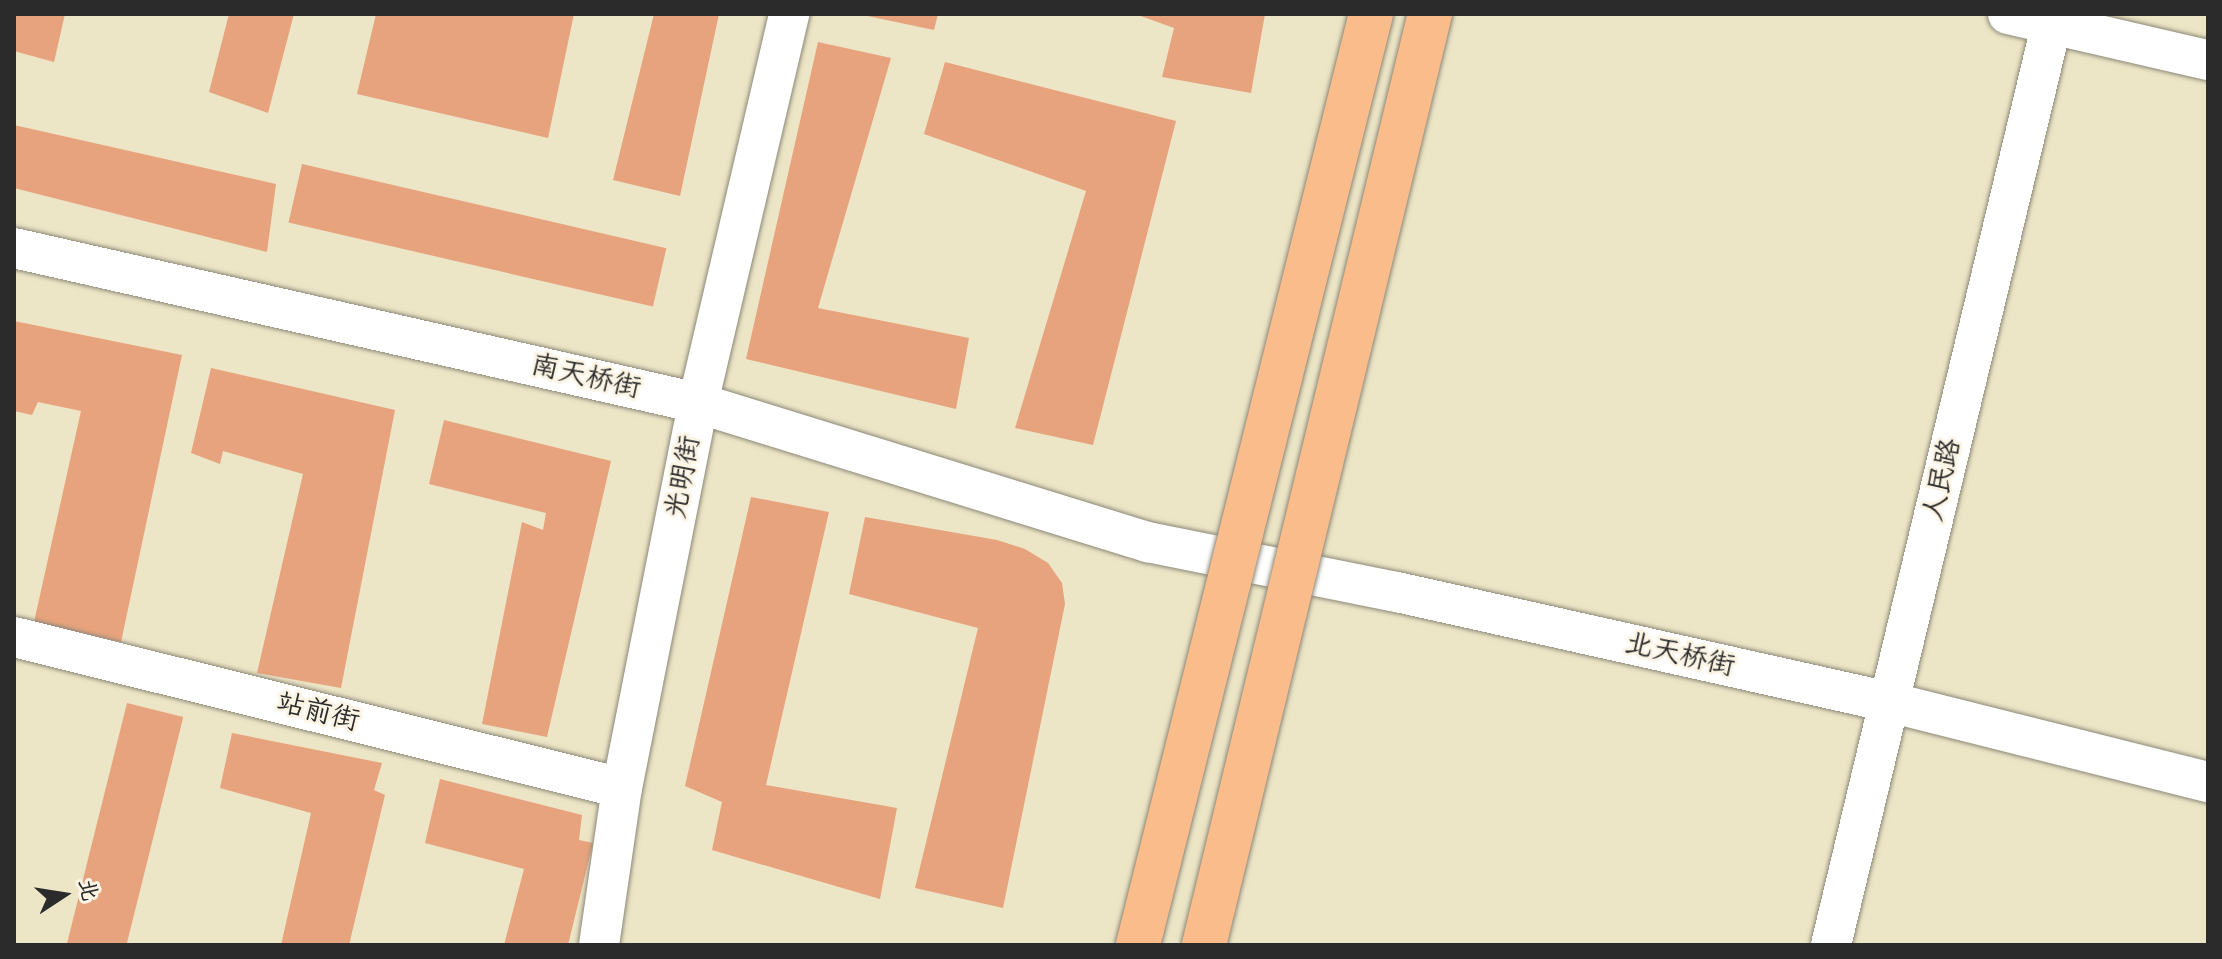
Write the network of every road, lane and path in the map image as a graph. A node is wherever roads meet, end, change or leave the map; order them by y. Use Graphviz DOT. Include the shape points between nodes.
graph roads {
  1 [pos="789,14"];
  2 [pos="1371,14"];
  3 [pos="1430,14"];
  4 [pos="2008,14"];
  5 [pos="2052,19"];
  6 [pos="2208,60"];
  7 [pos="14,248"];
  8 [pos="698,403"];
  9 [pos="1148,542"];
  10 [pos="14,637"];
  11 [pos="1889,702"];
  12 [pos="2208,782"];
  13 [pos="622,788"];
  14 [pos="599,945"];
  15 [pos="1138,945"];
  16 [pos="1204,945"];
  17 [pos="1831,945"];
  1 -- 8 [label="street, 光明街"];
  2 -- 15 [label="main road, bridge"];
  3 -- 16 [label="main road, bridge"];
  4 -- 5 [label="street"];
  5 -- 6 [label="street"];
  5 -- 11 [label="street, 人民路"];
  7 -- 8 [label="street, 南天桥街"];
  8 -- 9 [label="street, 南天桥街"];
  8 -- 13 [label="street, 光明街"];
  9 -- 11 [label="street, 北天桥街"];
  10 -- 13 [label="street, 站前街"];
  11 -- 12 [label="street, 北天桥街"];
  11 -- 17 [label="street, 人民路"];
  13 -- 14 [label="street, 光明街"];
}
